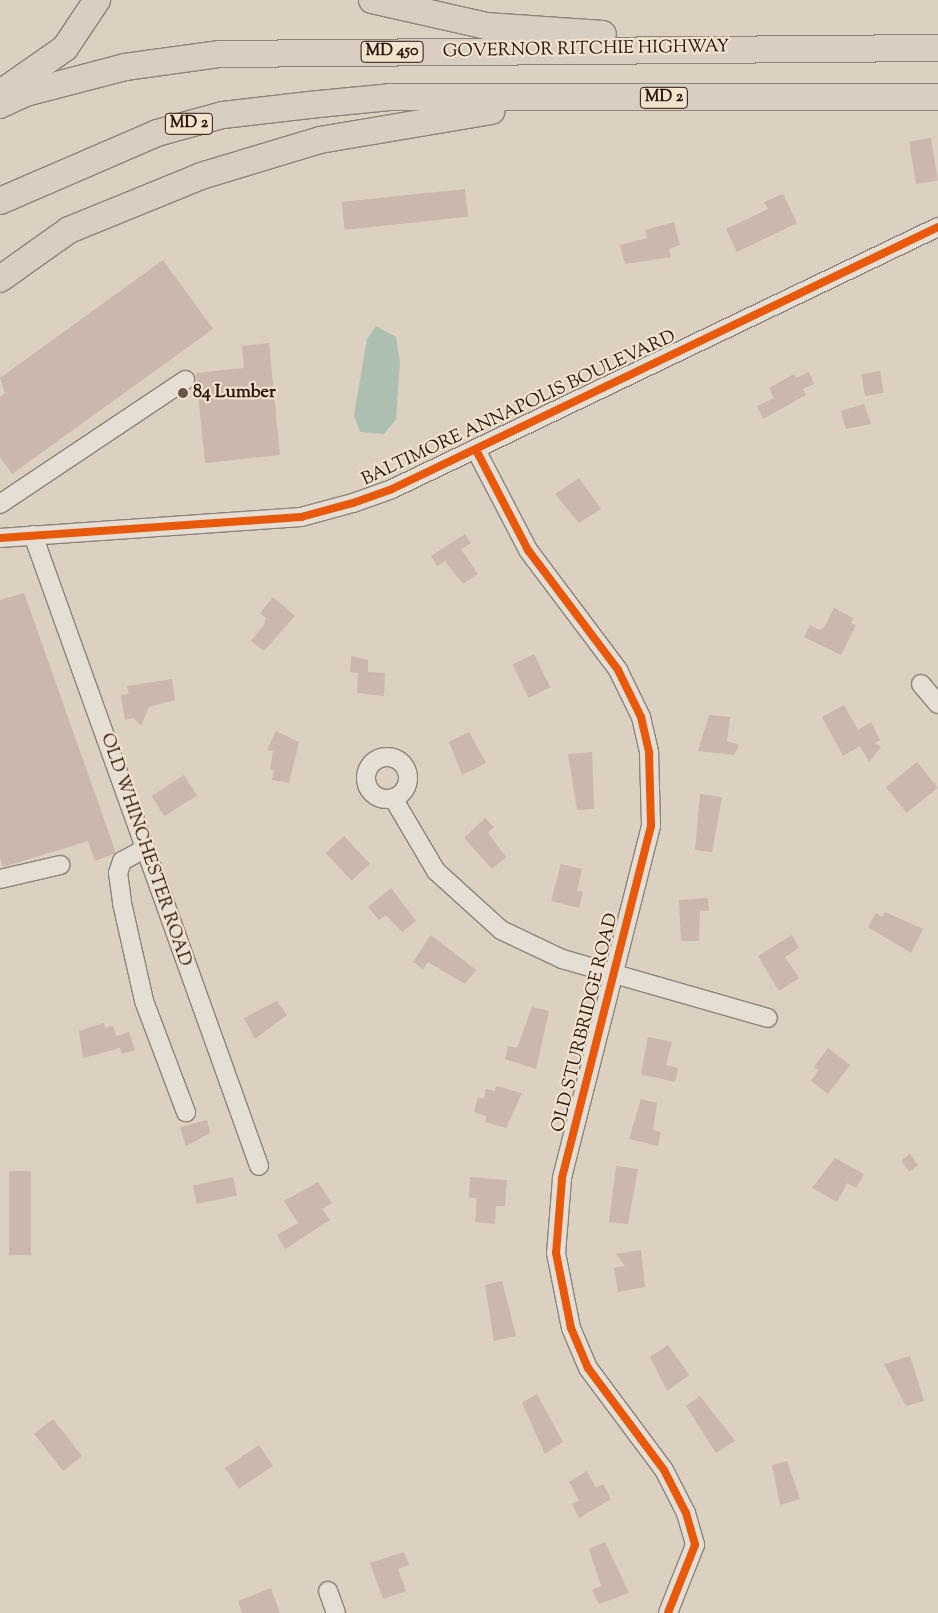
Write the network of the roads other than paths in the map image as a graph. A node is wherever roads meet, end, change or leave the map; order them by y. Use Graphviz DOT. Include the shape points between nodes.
graph roads {
  1 [pos="97,0"];
  2 [pos="372,0"];
  3 [pos="791,48"];
  4 [pos="938,48"];
  5 [pos="0,93"];
  6 [pos="938,96"];
  7 [pos="687,98"];
  8 [pos="0,105"];
  9 [pos="0,201"];
  10 [pos="938,227"];
  11 [pos="0,279"];
  12 [pos="185,380"];
  13 [pos="476,450"];
  14 [pos="0,504"];
  15 [pos="32,535"];
  16 [pos="0,538"];
  17 [pos="921,684"];
  18 [pos="938,704"];
  19 [pos="393,798"];
  20 [pos="144,849"];
  21 [pos="60,865"];
  22 [pos="0,879"];
  23 [pos="614,971"];
  24 [pos="768,1018"];
  25 [pos="186,1112"];
  26 [pos="259,1166"];
  27 [pos="328,1591"];
  28 [pos="336,1613"];
  29 [pos="668,1613"];
  1 -- 5 [label="highway" via="65,48"];
  2 -- 3 [label="highway" via="486,26"];
  3 -- 4 [label="highway, GOVERNOR RITCHIE HIGHWAY"];
  3 -- 8 [label="highway, GOVERNOR RITCHIE HIGHWAY / MD 450" via="220,54 125,68 26,93"];
  6 -- 7 [label="highway, MD 2"];
  7 -- 9 [label="highway, MD 2" via="390,97 223,115 157,133"];
  7 -- 11 [label="highway" via="447,116 320,140 201,176 78,226"];
  10 -- 13 [label="street, BALTIMORE ANNAPOLIS BOULEVARD"];
  12 -- 14 [label="street"];
  13 -- 15 [label="street, BALTIMORE ANNAPOLIS BOULEVARD" via="392,490 301,517"];
  13 -- 23 [label="street, OLD STURBRIDGE ROAD" via="507,516 618,670 641,717 653,787 651,826"];
  15 -- 16 [label="street, BALTIMORE ANNAPOLIS BOULEVARD"];
  15 -- 20 [label="street, OLD WHINCHESTER ROAD"];
  17 -- 18 [label="street"];
  19 -- 23 [label="street" via="436,871 476,912 528,945"];
  20 -- 25 [label="street" via="122,861 118,873 122,903 144,1001"];
  20 -- 26 [label="street, OLD WHINCHESTER ROAD"];
  21 -- 22 [label="street"];
  23 -- 24 [label="street"];
  23 -- 29 [label="street, OLD STURBRIDGE ROAD" via="562,1179 556,1252 571,1328 588,1368 664,1470 686,1513 695,1545"];
  27 -- 28 [label="street"];
}
